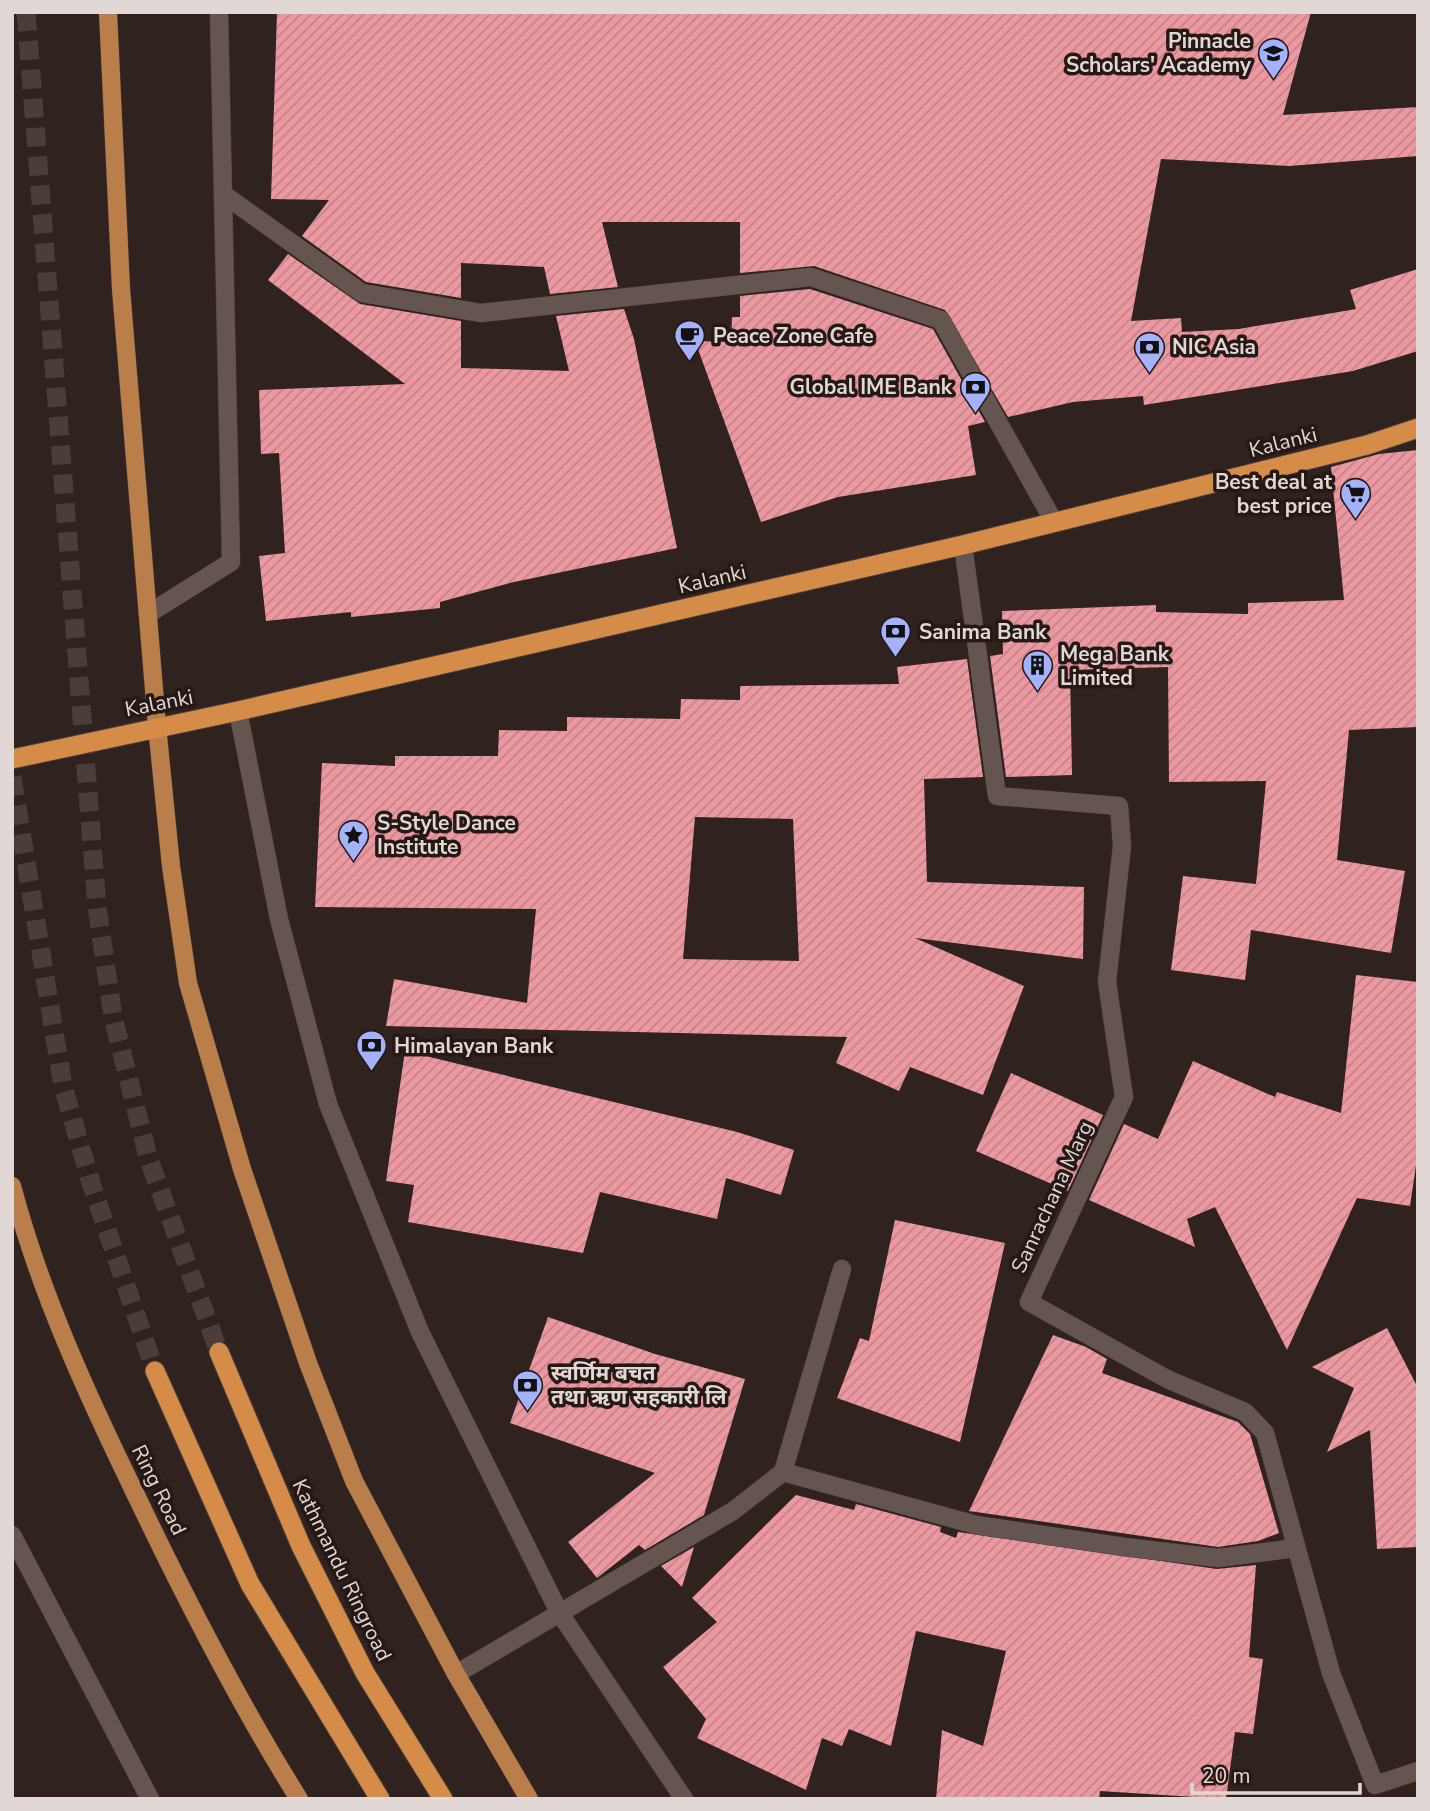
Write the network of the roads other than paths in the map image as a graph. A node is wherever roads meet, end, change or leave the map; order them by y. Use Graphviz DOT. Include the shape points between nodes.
graph roads {
  1 [pos="108,12"];
  2 [pos="219,12"];
  3 [pos="223,194"];
  4 [pos="1418,428"];
  5 [pos="1055,522"];
  6 [pos="963,545"];
  7 [pos="148,614"];
  8 [pos="238,711"];
  9 [pos="157,726"];
  10 [pos="12,759"];
  11 [pos="12,1186"];
  12 [pos="842,1269"];
  13 [pos="219,1352"];
  14 [pos="155,1371"];
  15 [pos="783,1472"];
  16 [pos="12,1535"];
  17 [pos="1296,1548"];
  18 [pos="559,1612"];
  19 [pos="456,1675"];
  20 [pos="1418,1771"];
  21 [pos="150,1799"];
  22 [pos="299,1799"];
  23 [pos="380,1799"];
  24 [pos="443,1799"];
  25 [pos="529,1799"];
  26 [pos="684,1799"];
  1 -- 7 [label="main road" via="121,289"];
  2 -- 3 [label="street"];
  3 -- 5 [label="street" via="362,293 481,313 811,277 941,320"];
  3 -- 7 [label="street" via="231,562"];
  4 -- 5 [label="highway, Kalanki" via="1367,445"];
  5 -- 6 [label="highway, Kalanki"];
  6 -- 8 [label="highway, Kalanki"];
  6 -- 17 [label="street, Sanrachana Marg" via="997,796 1119,806 1122,846 1107,982 1124,1097 1029,1302 1167,1379 1245,1412 1265,1433"];
  7 -- 9 [label="main road"];
  8 -- 9 [label="highway, Kalanki"];
  8 -- 18 [label="street" via="279,919 328,1104 420,1332"];
  9 -- 10 [label="highway, Kalanki"];
  9 -- 19 [label="main road" via="188,983 242,1168 308,1363 354,1481"];
  11 -- 22 [label="main road, Ring Road" via="27,1243 89,1398 243,1707"];
  12 -- 15 [label="street"];
  13 -- 24 [label="highway, Kathmandu Ringroad" via="313,1569 365,1673"];
  14 -- 23 [label="highway" via="250,1584"];
  15 -- 17 [label="street" via="976,1525 1218,1558"];
  15 -- 18 [label="street" via="733,1511"];
  16 -- 21 [label="street"];
  17 -- 20 [label="street, Sanrachana Marg" via="1331,1673 1375,1785"];
  18 -- 19 [label="street"];
  18 -- 26 [label="street"];
  19 -- 25 [label="main road"];
}
